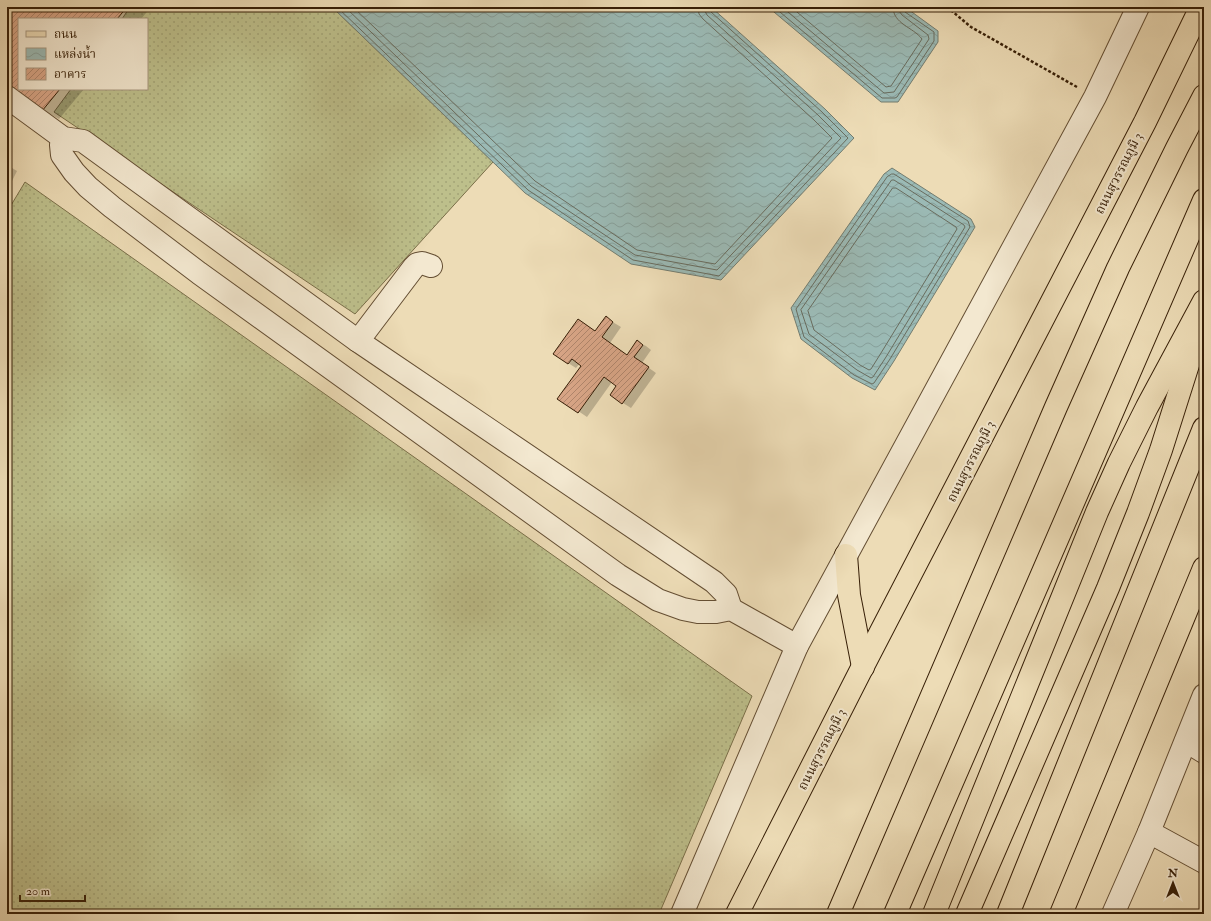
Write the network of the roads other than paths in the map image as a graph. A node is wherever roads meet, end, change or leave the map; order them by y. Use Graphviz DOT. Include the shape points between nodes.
graph roads {
  1 [pos="1138,7"];
  2 [pos="1201,7"];
  3 [pos="1204,96"];
  4 [pos="7,97"];
  5 [pos="63,138"];
  6 [pos="1204,200"];
  7 [pos="430,266"];
  8 [pos="1204,301"];
  9 [pos="1204,314"];
  10 [pos="358,340"];
  11 [pos="1204,428"];
  12 [pos="846,555"];
  13 [pos="1204,568"];
  14 [pos="730,609"];
  15 [pos="797,646"];
  16 [pos="863,667"];
  17 [pos="1204,695"];
  18 [pos="1195,746"];
  19 [pos="1149,832"];
  20 [pos="1204,862"];
  21 [pos="682,914"];
  22 [pos="737,914"];
  23 [pos="838,914"];
  24 [pos="894,914"];
  25 [pos="934,914"];
  26 [pos="968,914"];
  27 [pos="1008,914"];
  28 [pos="1061,914"];
  29 [pos="1113,914"];
  1 -- 12 [label="street" via="1095,97"];
  2 -- 16 [label="main road, ถนนสุวรรณภูมิ 3" via="1145,122"];
  3 -- 23 [label="main road" via="1118,268 1056,406"];
  4 -- 5 [label="street"];
  5 -- 10 [label="street" via="83,140"];
  5 -- 14 [label="street" via="62,155 74,172 112,207 205,278 618,575 658,600 683,609 716,612"];
  6 -- 24 [label="main road"];
  7 -- 10 [label="street" via="422,263 414,267"];
  8 -- 25 [label="main road" via="1119,463 1100,505"];
  9 -- 26 [label="main road" via="1138,513"];
  10 -- 14 [label="street" via="714,582 726,594"];
  11 -- 27 [label="main road"];
  12 -- 15 [label="street"];
  12 -- 16 [label="main road" via="849,595"];
  13 -- 28 [label="main road"];
  14 -- 15 [label="street"];
  15 -- 21 [label="street"];
  16 -- 22 [label="main road, ถนนสุวรรณภูมิ 3"];
  17 -- 18 [label="street"];
  18 -- 19 [label="street"];
  19 -- 20 [label="street"];
  19 -- 29 [label="street"];
}
